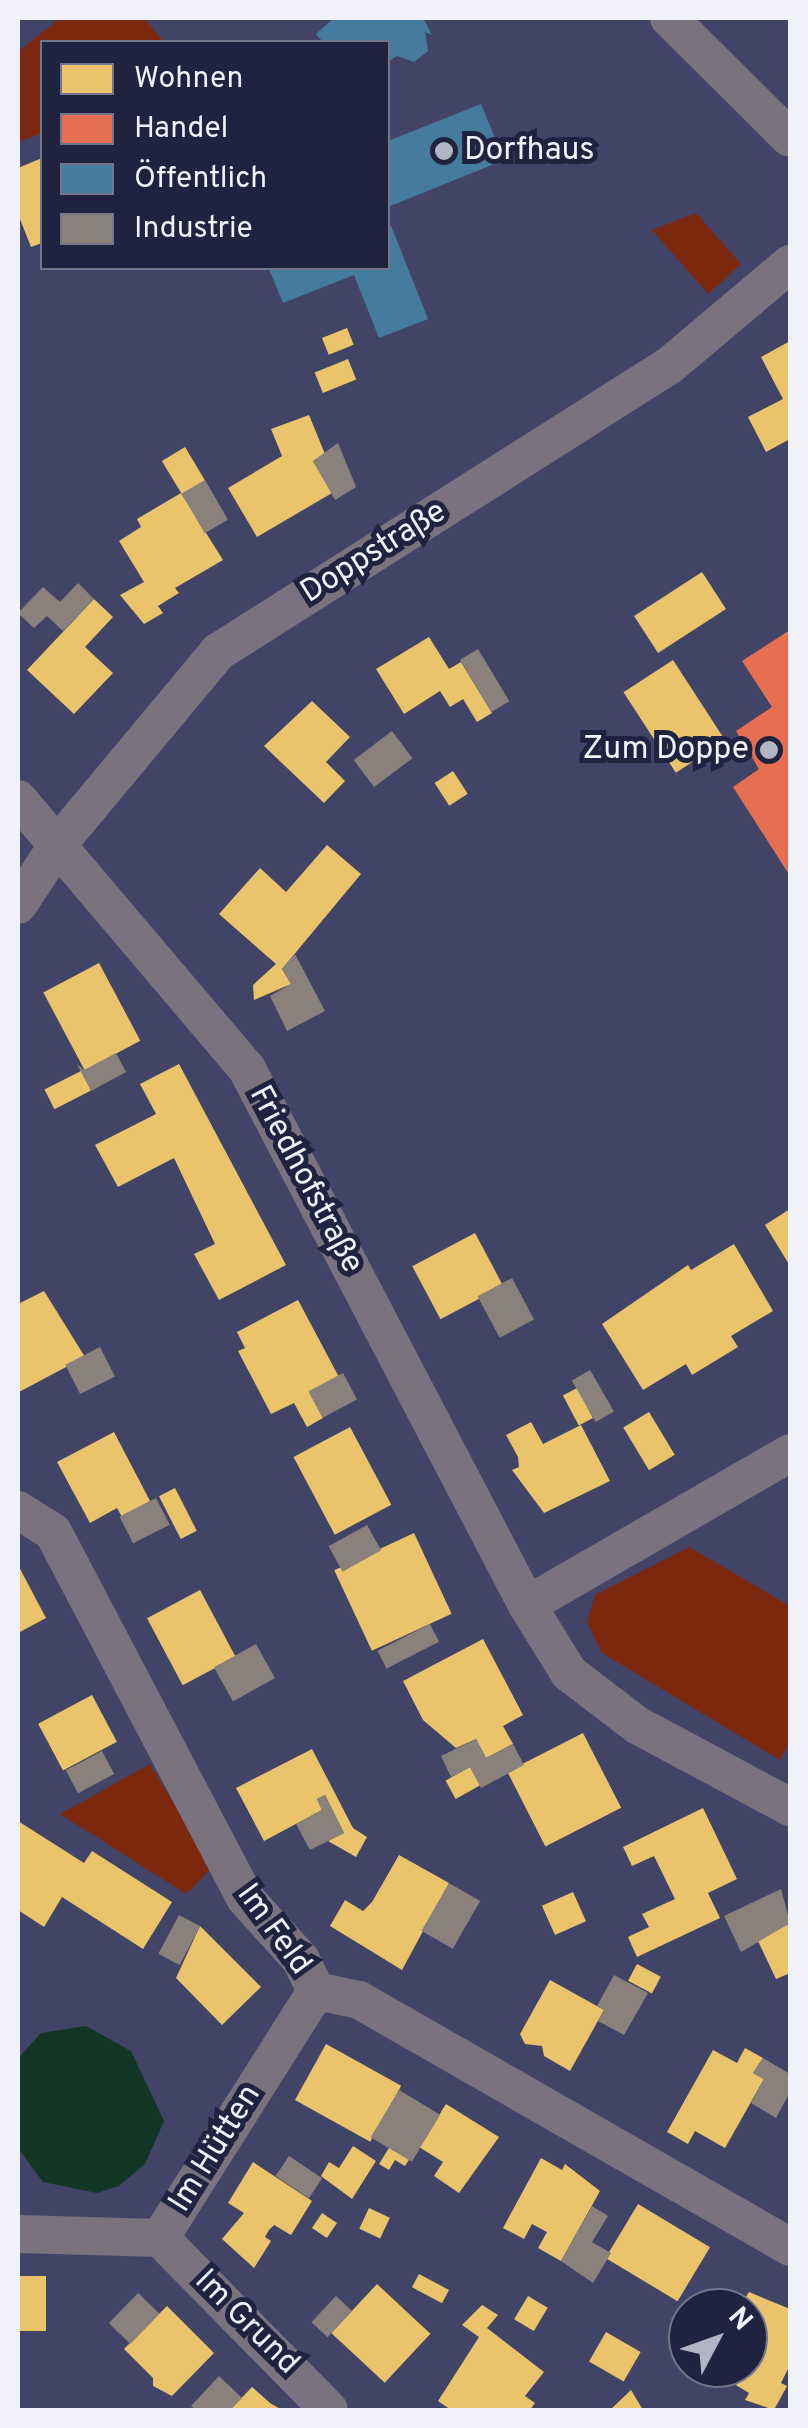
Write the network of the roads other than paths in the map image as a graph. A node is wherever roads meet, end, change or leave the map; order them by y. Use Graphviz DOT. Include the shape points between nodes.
graph roads {
  1 [pos="669,18"];
  2 [pos="790,138"];
  3 [pos="790,264"];
  4 [pos="18,800"];
  5 [pos="59,842"];
  6 [pos="18,905"];
  7 [pos="790,1453"];
  8 [pos="18,1510"];
  9 [pos="527,1605"];
  10 [pos="790,1807"];
  11 [pos="316,1991"];
  12 [pos="18,2234"];
  13 [pos="160,2238"];
  14 [pos="790,2247"];
  15 [pos="329,2410"];
  1 -- 2 [label="street"];
  3 -- 5 [label="street, Doppstraße" via="670,365 218,652"];
  4 -- 5 [label="street, Friedhofstraße"];
  5 -- 6 [label="street, Doppstraße"];
  5 -- 9 [label="street, Friedhofstraße" via="247,1069"];
  7 -- 9 [label="street"];
  8 -- 11 [label="street, Im Feld" via="52,1532 245,1898 301,1960"];
  9 -- 10 [label="street, Friedhofstraße" via="569,1674 637,1725"];
  11 -- 13 [label="street, Im Hütten"];
  11 -- 14 [label="street, Im Feld" via="359,2000"];
  12 -- 13 [label="street, Im Hütten"];
  13 -- 15 [label="street, Im Grund"];
}
